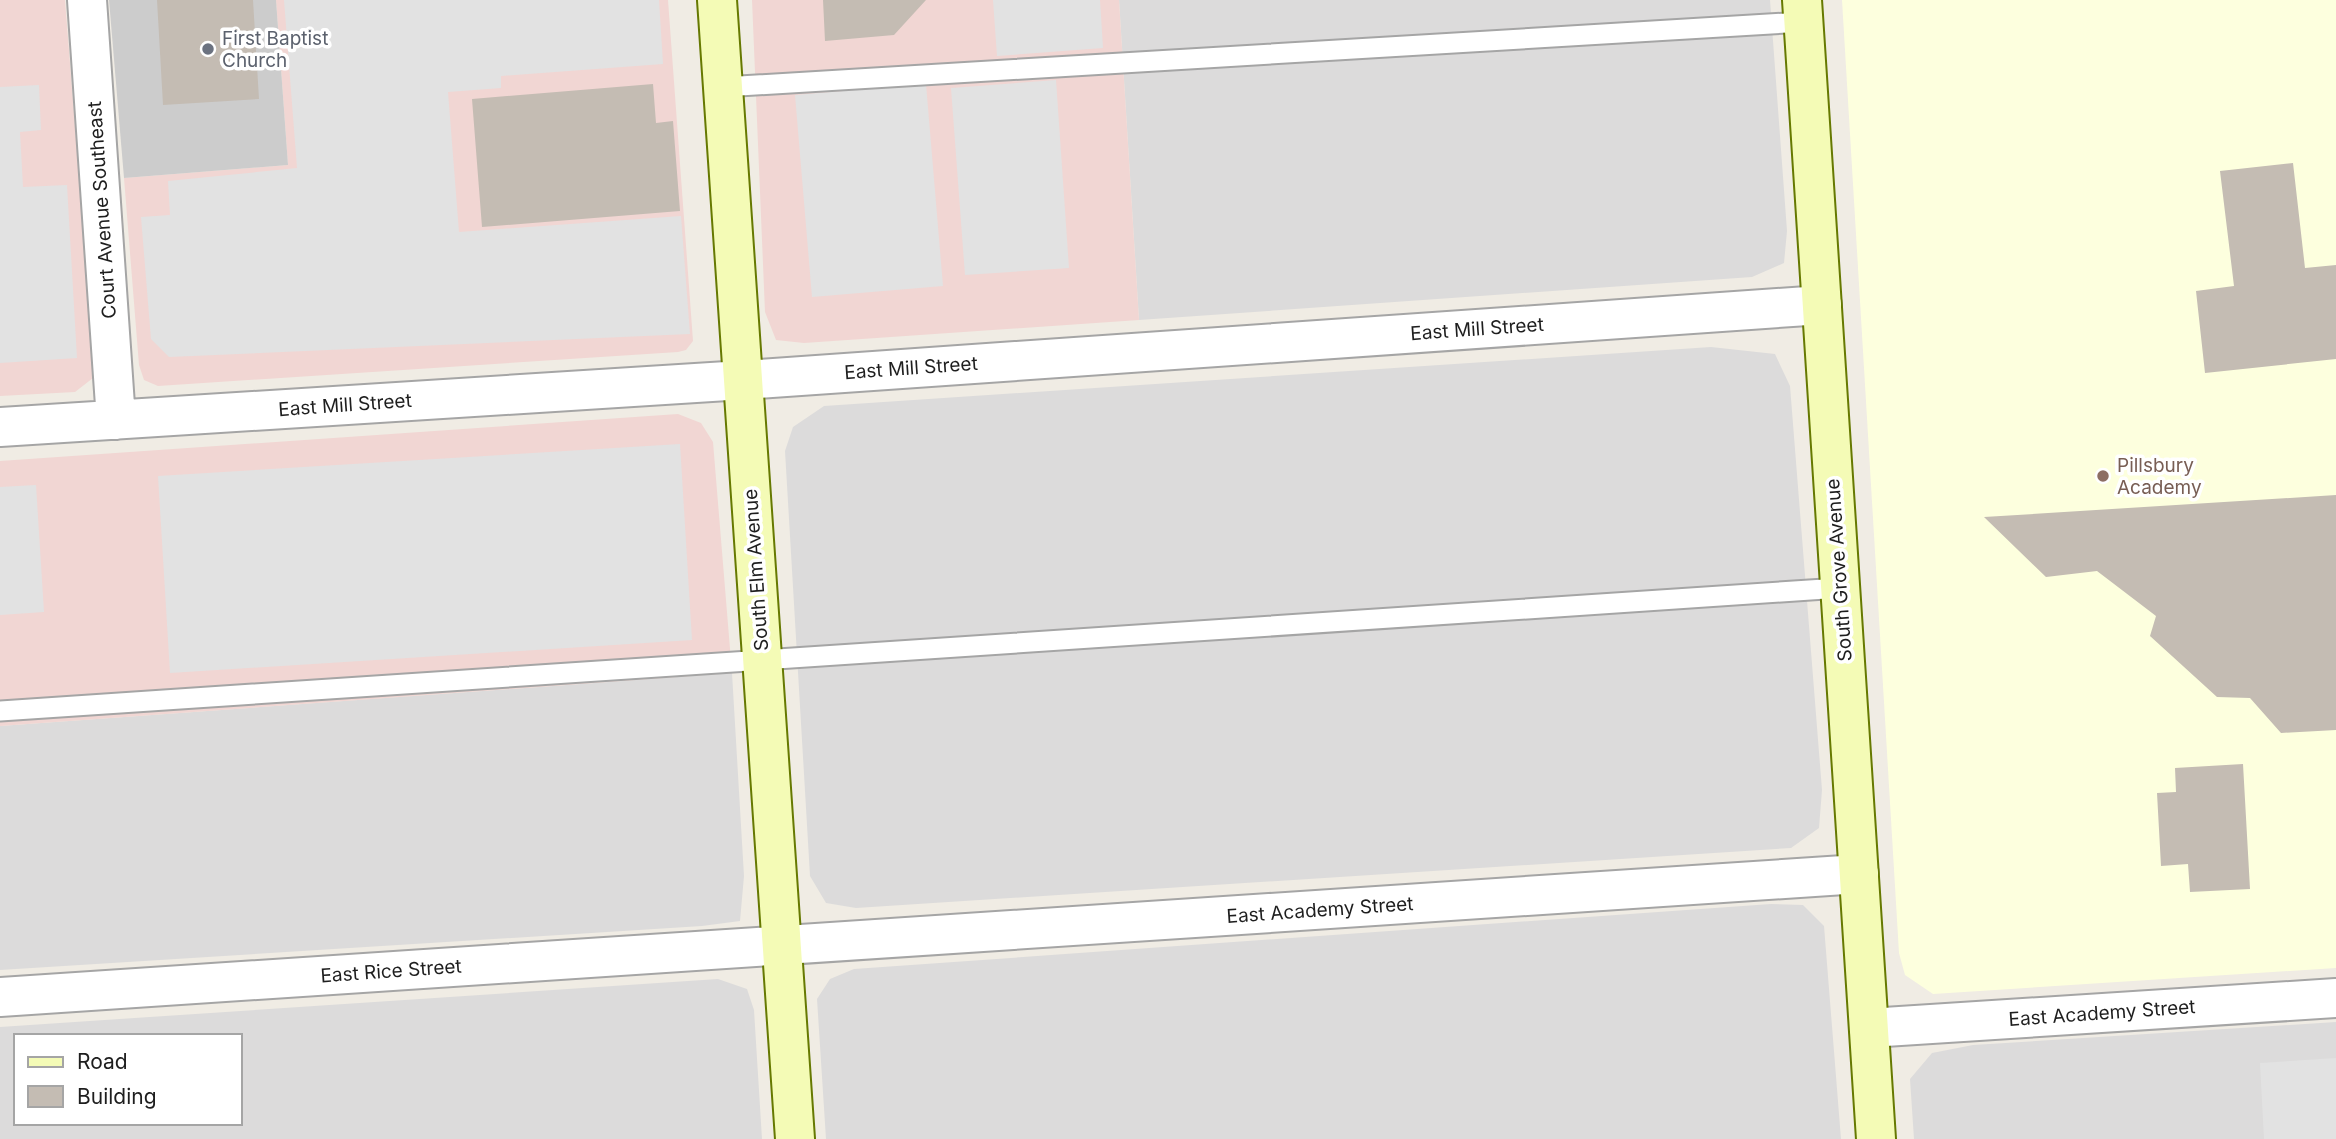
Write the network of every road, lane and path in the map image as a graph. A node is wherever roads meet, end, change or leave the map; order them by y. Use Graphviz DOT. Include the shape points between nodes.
graph roads {
  1 [pos="88,0"];
  2 [pos="717,0"];
  3 [pos="1802,11"];
  4 [pos="723,87"];
  5 [pos="1822,305"];
  6 [pos="743,380"];
  7 [pos="116,420"];
  8 [pos="0,427"];
  9 [pos="1840,588"];
  10 [pos="762,661"];
  11 [pos="0,711"];
  12 [pos="1858,874"];
  13 [pos="782,945"];
  14 [pos="0,997"];
  15 [pos="2336,998"];
  16 [pos="1869,1028"];
  17 [pos="795,1139"];
  18 [pos="1876,1139"];
  1 -- 7 [label="street, Court Avenue Southeast"];
  2 -- 4 [label="street, South Elm Avenue"];
  3 -- 4 [label="lane"];
  3 -- 5 [label="street, South Grove Avenue"];
  4 -- 6 [label="street, South Elm Avenue"];
  5 -- 6 [label="street, East Mill Street"];
  5 -- 9 [label="street, South Grove Avenue"];
  6 -- 7 [label="street, East Mill Street"];
  6 -- 10 [label="street, South Elm Avenue"];
  7 -- 8 [label="street, East Mill Street"];
  9 -- 10 [label="lane"];
  9 -- 12 [label="street, South Grove Avenue"];
  10 -- 11 [label="lane"];
  10 -- 13 [label="street, South Elm Avenue"];
  12 -- 13 [label="street, East Academy Street"];
  12 -- 16 [label="street, South Grove Avenue"];
  13 -- 14 [label="street, East Rice Street"];
  13 -- 17 [label="street, South Elm Avenue"];
  15 -- 16 [label="street, East Academy Street"];
  16 -- 18 [label="street, South Grove Avenue"];
}
